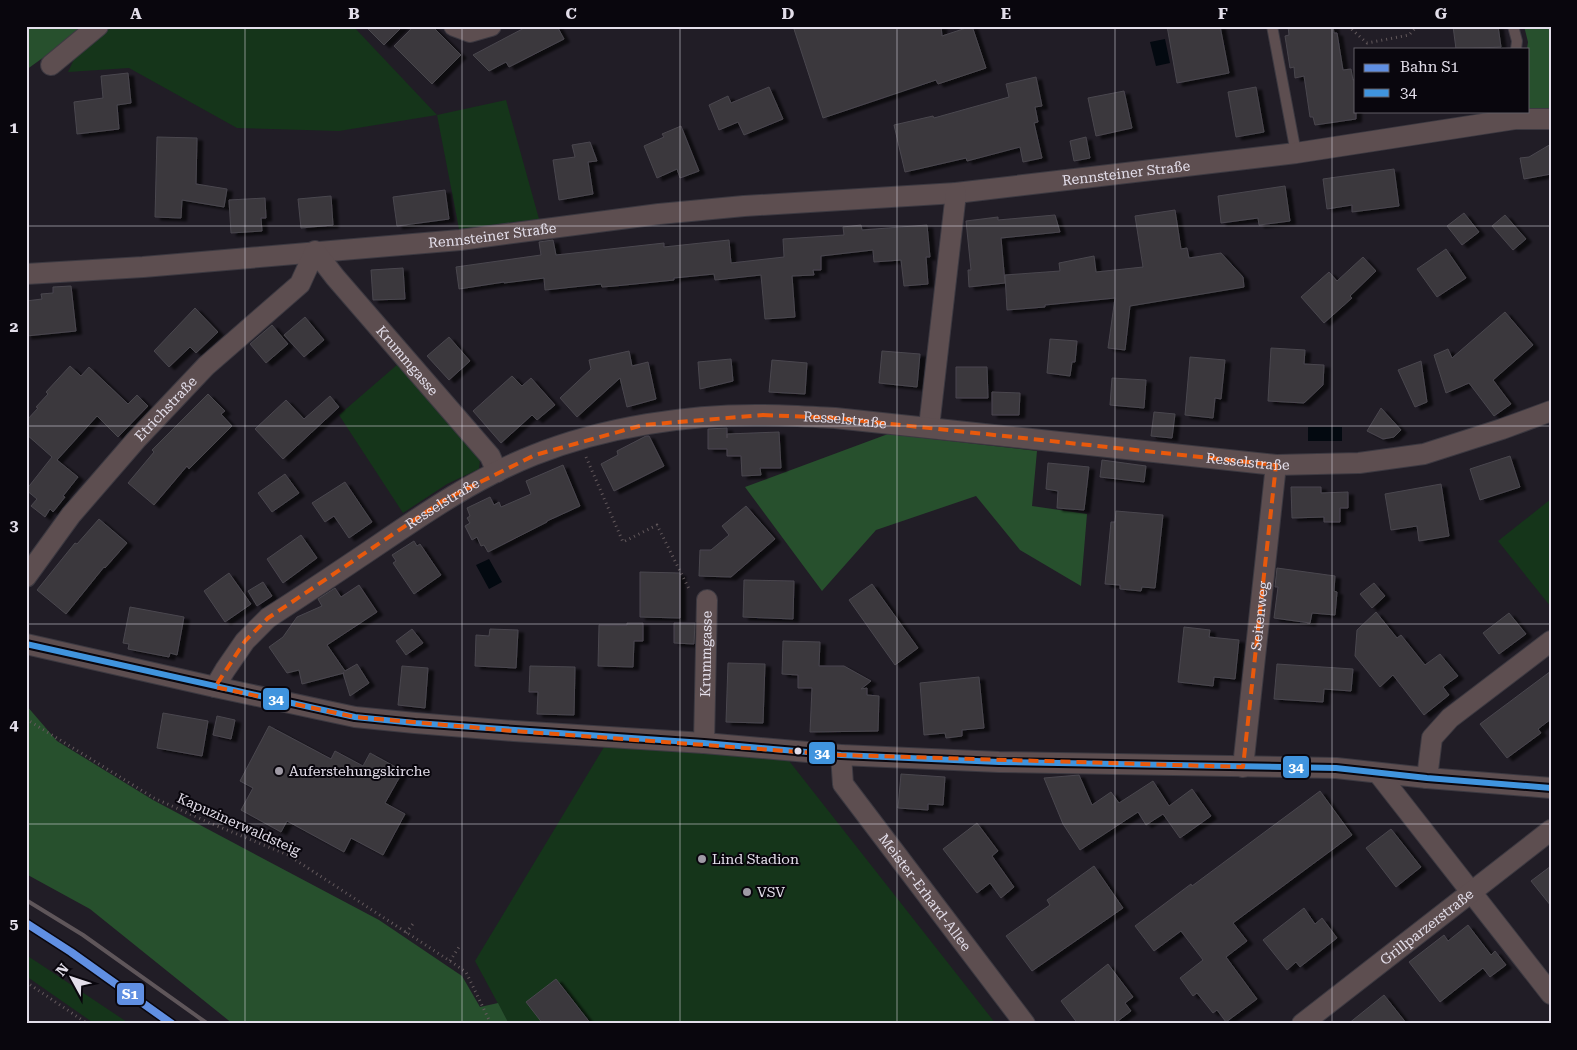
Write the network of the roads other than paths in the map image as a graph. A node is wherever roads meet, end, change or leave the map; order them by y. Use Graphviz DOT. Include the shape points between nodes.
graph roads {
  1 [pos="98,26"];
  2 [pos="454,26"];
  3 [pos="491,26"];
  4 [pos="1272,26"];
  5 [pos="1513,26"];
  6 [pos="1516,48"];
  7 [pos="51,64"];
  8 [pos="1514,115"];
  9 [pos="1551,119"];
  10 [pos="1296,153"];
  11 [pos="956,193"];
  12 [pos="315,251"];
  13 [pos="26,274"];
  14 [pos="1551,411"];
  15 [pos="929,427"];
  16 [pos="1276,465"];
  17 [pos="497,472"];
  18 [pos="26,577"];
  19 [pos="707,600"];
  20 [pos="1551,641"];
  21 [pos="26,644"];
  22 [pos="215,687"];
  23 [pos="704,743"];
  24 [pos="841,755"];
  25 [pos="1243,767"];
  26 [pos="1378,773"];
  27 [pos="1427,778"];
  28 [pos="1551,788"];
  29 [pos="1551,830"];
  30 [pos="1470,892"];
  31 [pos="1551,994"];
  32 [pos="1024,1024"];
  33 [pos="1302,1024"];
  1 -- 7 [label="street"];
  2 -- 3 [label="street" via="470,32"];
  4 -- 10 [label="lane"];
  5 -- 6 [label="lane"];
  8 -- 9 [label="street, Rennsteiner Straße"];
  8 -- 10 [label="street, Rennsteiner Straße"];
  10 -- 11 [label="street, Rennsteiner Straße"];
  11 -- 12 [label="street, Rennsteiner Straße" via="744,206 460,240"];
  11 -- 15 [label="street"];
  12 -- 13 [label="street, Rennsteiner Straße"];
  12 -- 17 [label="street, Krummgasse" via="490,456"];
  12 -- 18 [label="street, Etrichstraße" via="300,284 206,366 136,440 71,515"];
  14 -- 16 [label="street, Resselstraße" via="1424,454 1359,464"];
  15 -- 16 [label="street, Resselstraße"];
  15 -- 17 [label="street, Resselstraße" via="763,415 698,418 643,425 579,440"];
  16 -- 25 [label="street, Seitenweg"];
  17 -- 22 [label="street, Resselstraße" via="444,500 268,618 245,641"];
  19 -- 23 [label="street, Krummgasse"];
  20 -- 27 [label="street" via="1450,718 1432,738"];
  21 -- 22 [label="street"];
  22 -- 23 [label="street" via="355,717 514,732"];
  23 -- 24 [label="street"];
  24 -- 25 [label="street"];
  24 -- 32 [label="street, Meister-Erhard-Allee" via="843,784"];
  25 -- 26 [label="street" via="1336,768"];
  26 -- 27 [label="street"];
  26 -- 30 [label="street"];
  27 -- 28 [label="street"];
  29 -- 30 [label="street, Grillparzerstraße"];
  30 -- 31 [label="street"];
  30 -- 33 [label="street, Grillparzerstraße"];
}
